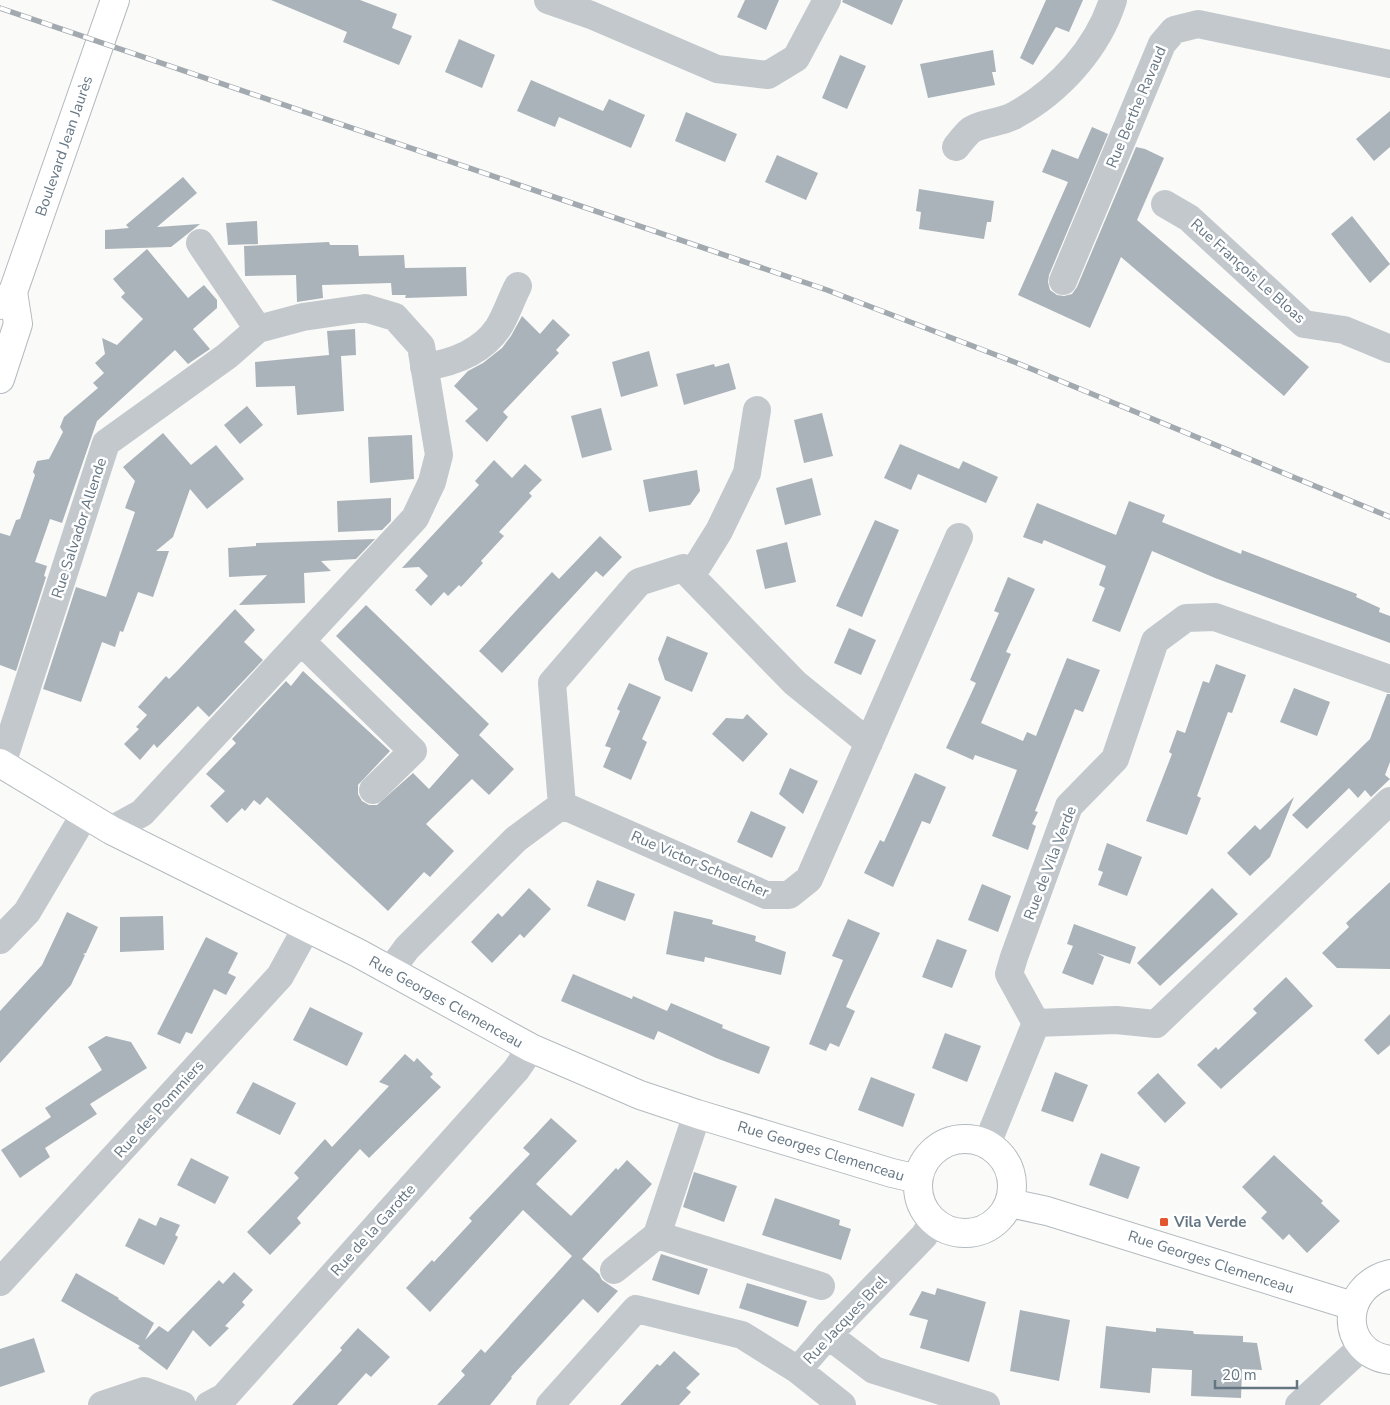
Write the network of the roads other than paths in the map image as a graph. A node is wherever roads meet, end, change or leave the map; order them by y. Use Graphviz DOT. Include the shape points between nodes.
graph roads {
  1 [pos="115,0"];
  2 [pos="548,0"];
  3 [pos="827,0"];
  4 [pos="1113,0"];
  5 [pos="594,8"];
  6 [pos="1390,64"];
  7 [pos="956,147"];
  8 [pos="1165,204"];
  9 [pos="200,243"];
  10 [pos="1063,281"];
  11 [pos="518,286"];
  12 [pos="6,299"];
  13 [pos="258,329"];
  14 [pos="1390,349"];
  15 [pos="424,367"];
  16 [pos="0,379"];
  17 [pos="757,410"];
  18 [pos="959,537"];
  19 [pos="691,576"];
  20 [pos="302,641"];
  21 [pos="1390,679"];
  22 [pos="869,743"];
  23 [pos="1,764"];
  24 [pos="373,790"];
  25 [pos="1390,801"];
  26 [pos="562,805"];
  27 [pos="85,814"];
  28 [pos="112,830"];
  29 [pos="307,927"];
  30 [pos="0,940"];
  31 [pos="390,971"];
  32 [pos="1036,1023"];
  33 [pos="531,1048"];
  34 [pos="697,1114"];
  35 [pos="987,1144"];
  36 [pos="918,1179"];
  37 [pos="1010,1203"];
  38 [pos="934,1222"];
  39 [pos="657,1235"];
  40 [pos="614,1270"];
  41 [pos="1390,1274"];
  42 [pos="0,1282"];
  43 [pos="821,1286"];
  44 [pos="1353,1306"];
  45 [pos="828,1335"];
  46 [pos="1363,1346"];
  47 [pos="1390,1360"];
  48 [pos="798,1370"];
  49 [pos="102,1405"];
  50 [pos="182,1405"];
  51 [pos="208,1405"];
  52 [pos="550,1405"];
  53 [pos="842,1405"];
  54 [pos="986,1405"];
  55 [pos="1299,1405"];
  1 -- 12 [label="street, Boulevard Jean Jaurès"];
  2 -- 5 [label="street"];
  3 -- 5 [label="street" via="796,58 768,75 717,69"];
  4 -- 7 [label="street" via="1108,17 1088,52 1052,88 1015,116 971,130"];
  6 -- 10 [label="street, Rue Berthe Ravaud" via="1198,24 1174,30 1162,44"];
  8 -- 14 [label="street, Rue François Le Bloas" via="1189,218 1304,324 1344,330"];
  9 -- 13 [label="street"];
  11 -- 15 [label="street" via="498,328 469,355"];
  12 -- 16 [label="street, Boulevard Jean Jaurès" via="18,324"];
  13 -- 15 [label="street, Rue Salvador Allende" via="303,317 365,308 395,317 420,346"];
  13 -- 23 [label="street, Rue Salvador Allende" via="227,356 106,443"];
  15 -- 20 [label="street, Rue Salvador Allende" via="439,455 432,482 415,518"];
  17 -- 19 [label="street" via="747,473"];
  18 -- 22 [label="street, Rue Victor Schoelcher"];
  19 -- 22 [label="street" via="795,683"];
  19 -- 26 [label="street" via="683,568 639,582 552,683"];
  20 -- 24 [label="street" via="413,751"];
  20 -- 28 [label="street, Rue Salvador Allende" via="142,813"];
  21 -- 32 [label="street, Rue de Vila Verde" via="1215,616 1186,618 1155,641 1115,759 1069,806 1014,957 1009,974"];
  22 -- 26 [label="street, Rue Victor Schoelcher" via="808,878 789,896 766,895"];
  23 -- 27 [label="street, Rue Georges Clemenceau"];
  25 -- 32 [label="street" via="1156,1024 1116,1020"];
  26 -- 31 [label="street" via="516,839 407,948"];
  27 -- 28 [label="street, Rue Georges Clemenceau"];
  27 -- 30 [label="street" via="27,912"];
  28 -- 29 [label="street, Rue Georges Clemenceau"];
  29 -- 31 [label="street, Rue Georges Clemenceau"];
  29 -- 42 [label="street, Rue des Pommiers" via="280,976"];
  31 -- 33 [label="street, Rue Georges Clemenceau"];
  32 -- 35 [label="street"];
  33 -- 34 [label="street, Rue Georges Clemenceau" via="640,1095"];
  33 -- 51 [label="street, Rue de la Garotte" via="516,1070 224,1397"];
  34 -- 36 [label="street, Rue Georges Clemenceau"];
  34 -- 39 [label="street"];
  35 -- 36 [label="street, Rue Georges Clemenceau" via="972,1139 954,1140 937,1148 924,1162"];
  35 -- 37 [label="street" via="1003,1158 1011,1173"];
  36 -- 38 [label="street, Rue Georges Clemenceau" via="920,1201"];
  37 -- 38 [label="street" via="997,1222 982,1232 964,1234 946,1230"];
  37 -- 44 [label="street, Rue Georges Clemenceau" via="1047,1211"];
  38 -- 45 [label="street, Rue Jacques Brel"];
  39 -- 40 [label="street"];
  39 -- 43 [label="street"];
  41 -- 44 [label="street" via="1367,1284"];
  44 -- 46 [label="street" via="1354,1332"];
  45 -- 48 [label="street, Rue Jacques Brel"];
  45 -- 54 [label="street" via="874,1370"];
  46 -- 47 [label="street" via="1382,1359"];
  46 -- 55 [label="street"];
  48 -- 52 [label="street, Rue Jacques Brel" via="742,1335 636,1309"];
  48 -- 53 [label="street"];
  49 -- 50 [label="street" via="144,1391"];
}
